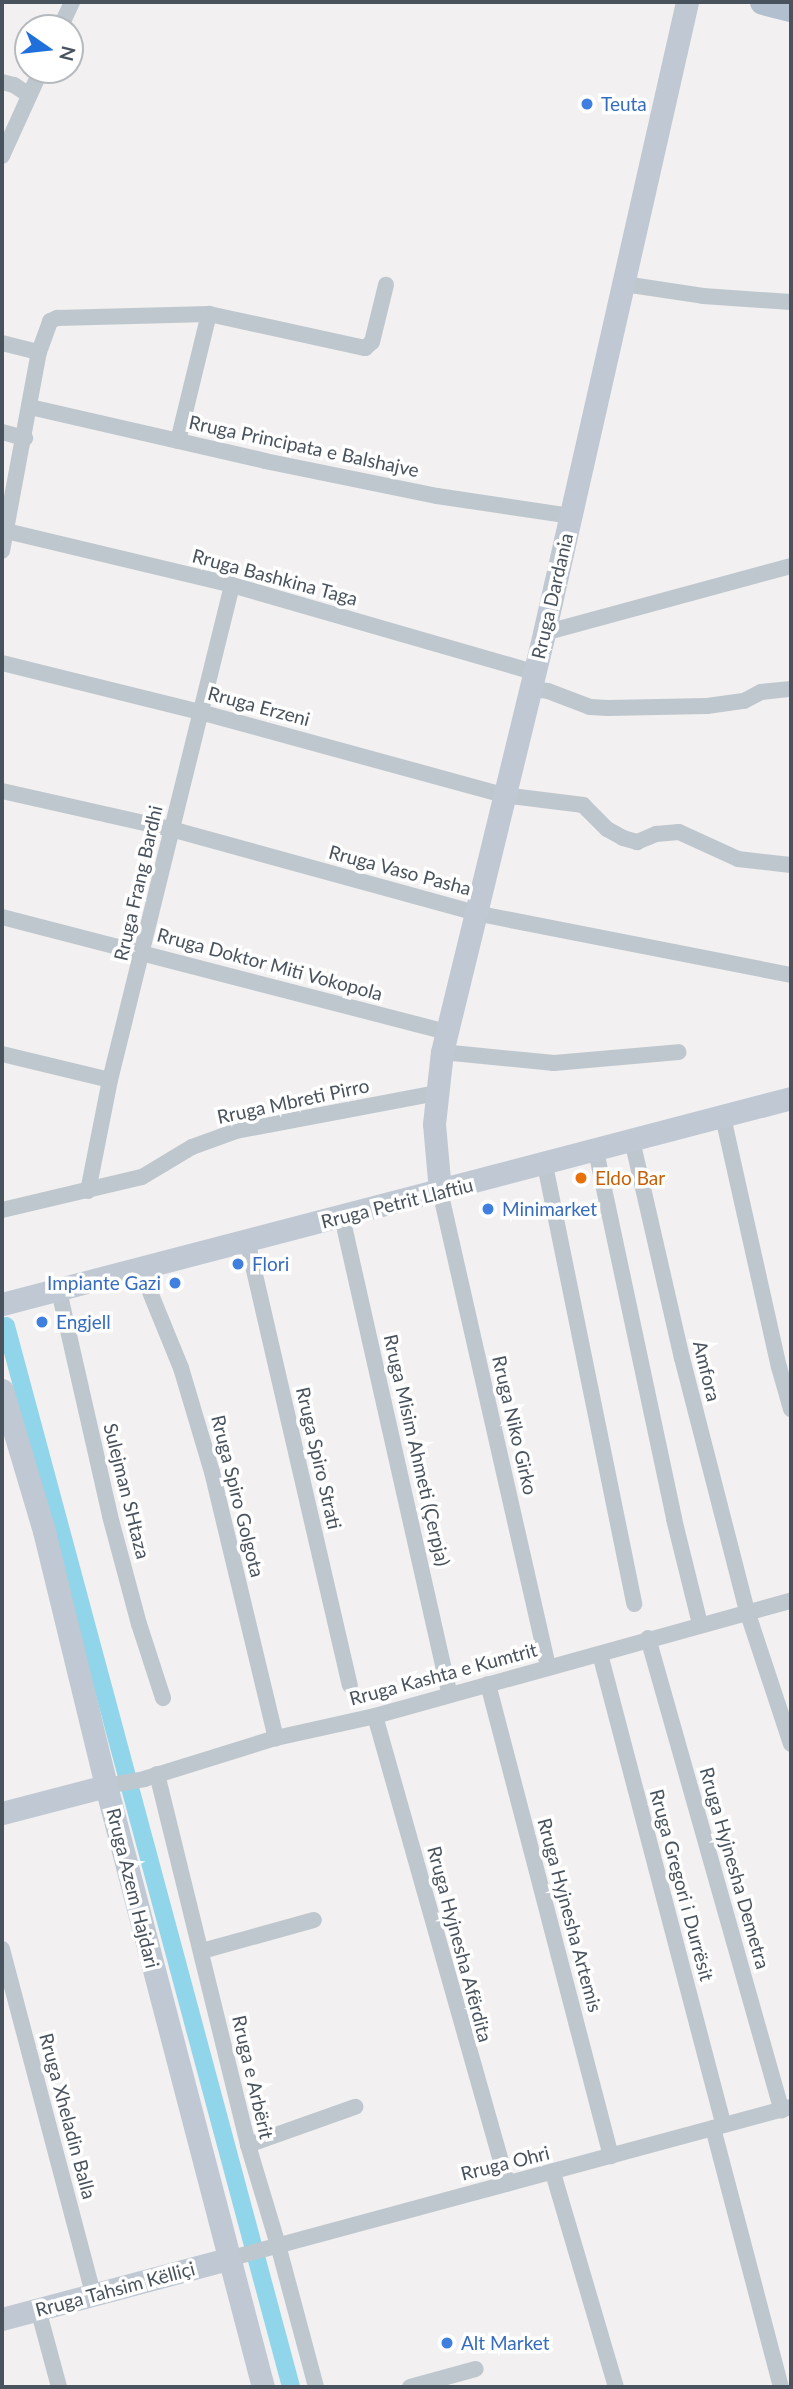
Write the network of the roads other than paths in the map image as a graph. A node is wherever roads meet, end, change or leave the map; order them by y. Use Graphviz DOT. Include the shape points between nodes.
graph roads {
  1 [pos="687,2"];
  2 [pos="764,2"];
  3 [pos="791,9"];
  4 [pos="2,82"];
  5 [pos="34,84"];
  6 [pos="29,95"];
  7 [pos="2,156"];
  8 [pos="624,284"];
  9 [pos="386,285"];
  10 [pos="791,301"];
  11 [pos="209,314"];
  12 [pos="2,343"];
  13 [pos="40,352"];
  14 [pos="30,407"];
  15 [pos="2,432"];
  16 [pos="25,438"];
  17 [pos="178,440"];
  18 [pos="571,516"];
  19 [pos="4,530"];
  20 [pos="2,551"];
  21 [pos="791,566"];
  22 [pos="232,585"];
  23 [pos="544,634"];
  24 [pos="2,663"];
  25 [pos="532,680"];
  26 [pos="791,689"];
  27 [pos="200,712"];
  28 [pos="2,791"];
  29 [pos="503,794"];
  30 [pos="170,829"];
  31 [pos="791,864"];
  32 [pos="475,913"];
  33 [pos="2,917"];
  34 [pos="143,953"];
  35 [pos="791,975"];
  36 [pos="444,1042"];
  37 [pos="679,1052"];
  38 [pos="2,1054"];
  39 [pos="110,1080"];
  40 [pos="437,1093"];
  41 [pos="791,1098"];
  42 [pos="723,1117"];
  43 [pos="632,1140"];
  44 [pos="596,1151"];
  45 [pos="545,1165"];
  46 [pos="88,1191"];
  47 [pos="440,1191"];
  48 [pos="2,1210"];
  49 [pos="342,1217"];
  50 [pos="247,1240"];
  51 [pos="141,1270"];
  52 [pos="59,1291"];
  53 [pos="2,1304"];
  54 [pos="2,1390"];
  55 [pos="791,1409"];
  56 [pos="791,1601"];
  57 [pos="634,1604"];
  58 [pos="747,1611"];
  59 [pos="700,1624"];
  60 [pos="648,1638"];
  61 [pos="600,1654"];
  62 [pos="548,1668"];
  63 [pos="488,1684"];
  64 [pos="350,1685"];
  65 [pos="449,1692"];
  66 [pos="163,1698"];
  67 [pos="375,1716"];
  68 [pos="276,1738"];
  69 [pos="791,1744"];
  70 [pos="151,1776"];
  71 [pos="112,1785"];
  72 [pos="2,1813"];
  73 [pos="314,1920"];
  74 [pos="2,1949"];
  75 [pos="202,1951"];
  76 [pos="355,2106"];
  77 [pos="787,2109"];
  78 [pos="719,2127"];
  79 [pos="248,2145"];
  80 [pos="611,2156"];
  81 [pos="553,2173"];
  82 [pos="507,2184"];
  83 [pos="272,2247"];
  84 [pos="232,2257"];
  85 [pos="93,2293"];
  86 [pos="38,2309"];
  87 [pos="2,2319"];
  88 [pos="476,2369"];
  89 [pos="59,2387"];
  90 [pos="263,2387"];
  91 [pos="316,2387"];
  92 [pos="410,2387"];
  93 [pos="616,2387"];
  94 [pos="781,2387"];
  1 -- 8 [label="street, Rruga Dardania"];
  2 -- 3 [label="main road"];
  4 -- 6 [label="street"];
  5 -- 6 [label="street"];
  6 -- 7 [label="street"];
  8 -- 10 [label="street" via="703,296"];
  8 -- 18 [label="street, Rruga Dardania"];
  9 -- 11 [label="street" via="372,342 365,348"];
  11 -- 13 [label="street" via="57,318 46,327"];
  11 -- 17 [label="street"];
  12 -- 13 [label="street"];
  13 -- 14 [label="street"];
  14 -- 16 [label="street"];
  14 -- 17 [label="street, Rruga Principata e Balshajve"];
  15 -- 16 [label="street"];
  16 -- 19 [label="street"];
  17 -- 18 [label="street, Rruga Principata e Balshajve" via="437,496"];
  18 -- 23 [label="street, Rruga Dardania"];
  19 -- 20 [label="street"];
  19 -- 22 [label="street, Rruga Bashkina Taga"];
  21 -- 23 [label="street"];
  22 -- 25 [label="street, Rruga Bashkina Taga"];
  22 -- 27 [label="street, Rruga Frang Bardhi"];
  23 -- 25 [label="street, Rruga Dardania"];
  24 -- 27 [label="street, Rruga Erzeni"];
  25 -- 26 [label="street, Rruga Bashkina Taga" via="548,691 608,708 707,706"];
  25 -- 29 [label="street, Rruga Dardania"];
  27 -- 29 [label="street, Rruga Erzeni"];
  27 -- 30 [label="street, Rruga Frang Bardhi"];
  28 -- 30 [label="street, Rruga Vaso Pasha"];
  29 -- 31 [label="street, Rruga Erzeni" via="583,805 607,829 637,842 679,832 738,859"];
  29 -- 32 [label="street, Rruga Dardania"];
  30 -- 32 [label="street, Rruga Vaso Pasha"];
  30 -- 34 [label="street, Rruga Frang Bardhi"];
  32 -- 35 [label="street, Rruga Vaso Pasha"];
  32 -- 36 [label="street, Rruga Dardania"];
  33 -- 34 [label="street, Rruga Doktor Miti Vokopola"];
  34 -- 36 [label="street, Rruga Doktor Miti Vokopola"];
  34 -- 39 [label="street, Rruga Frang Bardhi"];
  36 -- 37 [label="street" via="554,1063"];
  36 -- 40 [label="street, Rruga Dardania"];
  38 -- 39 [label="street"];
  39 -- 46 [label="street, Rruga Frang Bardhi"];
  40 -- 46 [label="street, Rruga Mbreti Pirro" via="236,1131 192,1147 142,1177"];
  40 -- 47 [label="street, Rruga Dardania" via="434,1124"];
  41 -- 42 [label="street, Rruga Petrit Llaftiu"];
  42 -- 43 [label="street, Rruga Petrit Llaftiu"];
  42 -- 55 [label="street"];
  43 -- 44 [label="street, Rruga Petrit Llaftiu"];
  43 -- 58 [label="street, Amfora"];
  44 -- 45 [label="street, Rruga Petrit Llaftiu"];
  44 -- 59 [label="street"];
  45 -- 47 [label="street, Rruga Petrit Llaftiu"];
  45 -- 57 [label="street"];
  46 -- 48 [label="street, Rruga Mbreti Pirro"];
  47 -- 49 [label="street, Rruga Petrit Llaftiu"];
  47 -- 62 [label="street, Rruga Niko Girko"];
  49 -- 50 [label="street, Rruga Petrit Llaftiu"];
  49 -- 65 [label="street, Rruga Misim Ahmeti (Çerpja)"];
  50 -- 51 [label="street, Rruga Petrit Llaftiu"];
  50 -- 64 [label="street, Rruga Spiro Strati"];
  51 -- 52 [label="street, Rruga Petrit Llaftiu"];
  51 -- 68 [label="street, Rruga Spiro Golgota" via="181,1368 212,1472"];
  52 -- 53 [label="street, Rruga Petrit Llaftiu"];
  52 -- 66 [label="street, Sulejman SHtaza" via="110,1516"];
  54 -- 71 [label="street, Rruga Azem Hajdari"];
  56 -- 58 [label="street, Rruga Kashta e Kumtrit"];
  58 -- 59 [label="street, Rruga Kashta e Kumtrit"];
  58 -- 69 [label="street, Amfora"];
  59 -- 60 [label="street, Rruga Kashta e Kumtrit"];
  60 -- 61 [label="street, Rruga Kashta e Kumtrit"];
  60 -- 77 [label="street, Rruga Hyjnesha Demetra"];
  61 -- 62 [label="street, Rruga Kashta e Kumtrit"];
  61 -- 78 [label="street, Rruga Gregori i Durrësit"];
  62 -- 63 [label="street, Rruga Kashta e Kumtrit"];
  63 -- 65 [label="street, Rruga Kashta e Kumtrit"];
  63 -- 80 [label="street, Rruga Hyjnesha Artemis"];
  65 -- 67 [label="street, Rruga Kashta e Kumtrit"];
  67 -- 68 [label="street, Rruga Kashta e Kumtrit"];
  67 -- 82 [label="street, Rruga Hyjnesha Afërdita"];
  68 -- 70 [label="street, Rruga Kashta e Kumtrit"];
  70 -- 71 [label="street, Rruga Kashta e Kumtrit"];
  70 -- 75 [label="street, Rruga e Arbërit"];
  71 -- 72 [label="street"];
  71 -- 84 [label="street, Rruga Azem Hajdari"];
  73 -- 75 [label="street"];
  74 -- 85 [label="street, Rruga Xheladin Balla"];
  75 -- 79 [label="street, Rruga e Arbërit"];
  76 -- 79 [label="street"];
  77 -- 78 [label="street, Rruga Ohri"];
  78 -- 80 [label="street, Rruga Ohri"];
  78 -- 94 [label="street, Rruga Gregori i Durrësit"];
  79 -- 83 [label="street, Rruga e Arbërit"];
  80 -- 81 [label="street, Rruga Ohri"];
  81 -- 82 [label="street, Rruga Ohri"];
  81 -- 93 [label="street"];
  82 -- 83 [label="street, Rruga Ohri"];
  83 -- 84 [label="street, Rruga Ohri"];
  83 -- 91 [label="street, Rruga e Arbërit"];
  84 -- 85 [label="street, Rruga Tahsim Këlliçi"];
  84 -- 90 [label="street, Rruga Azem Hajdari"];
  85 -- 86 [label="street, Rruga Tahsim Këlliçi"];
  86 -- 87 [label="street, Rruga Tahsim Këlliçi"];
  86 -- 89 [label="street"];
  88 -- 92 [label="street"];
}
